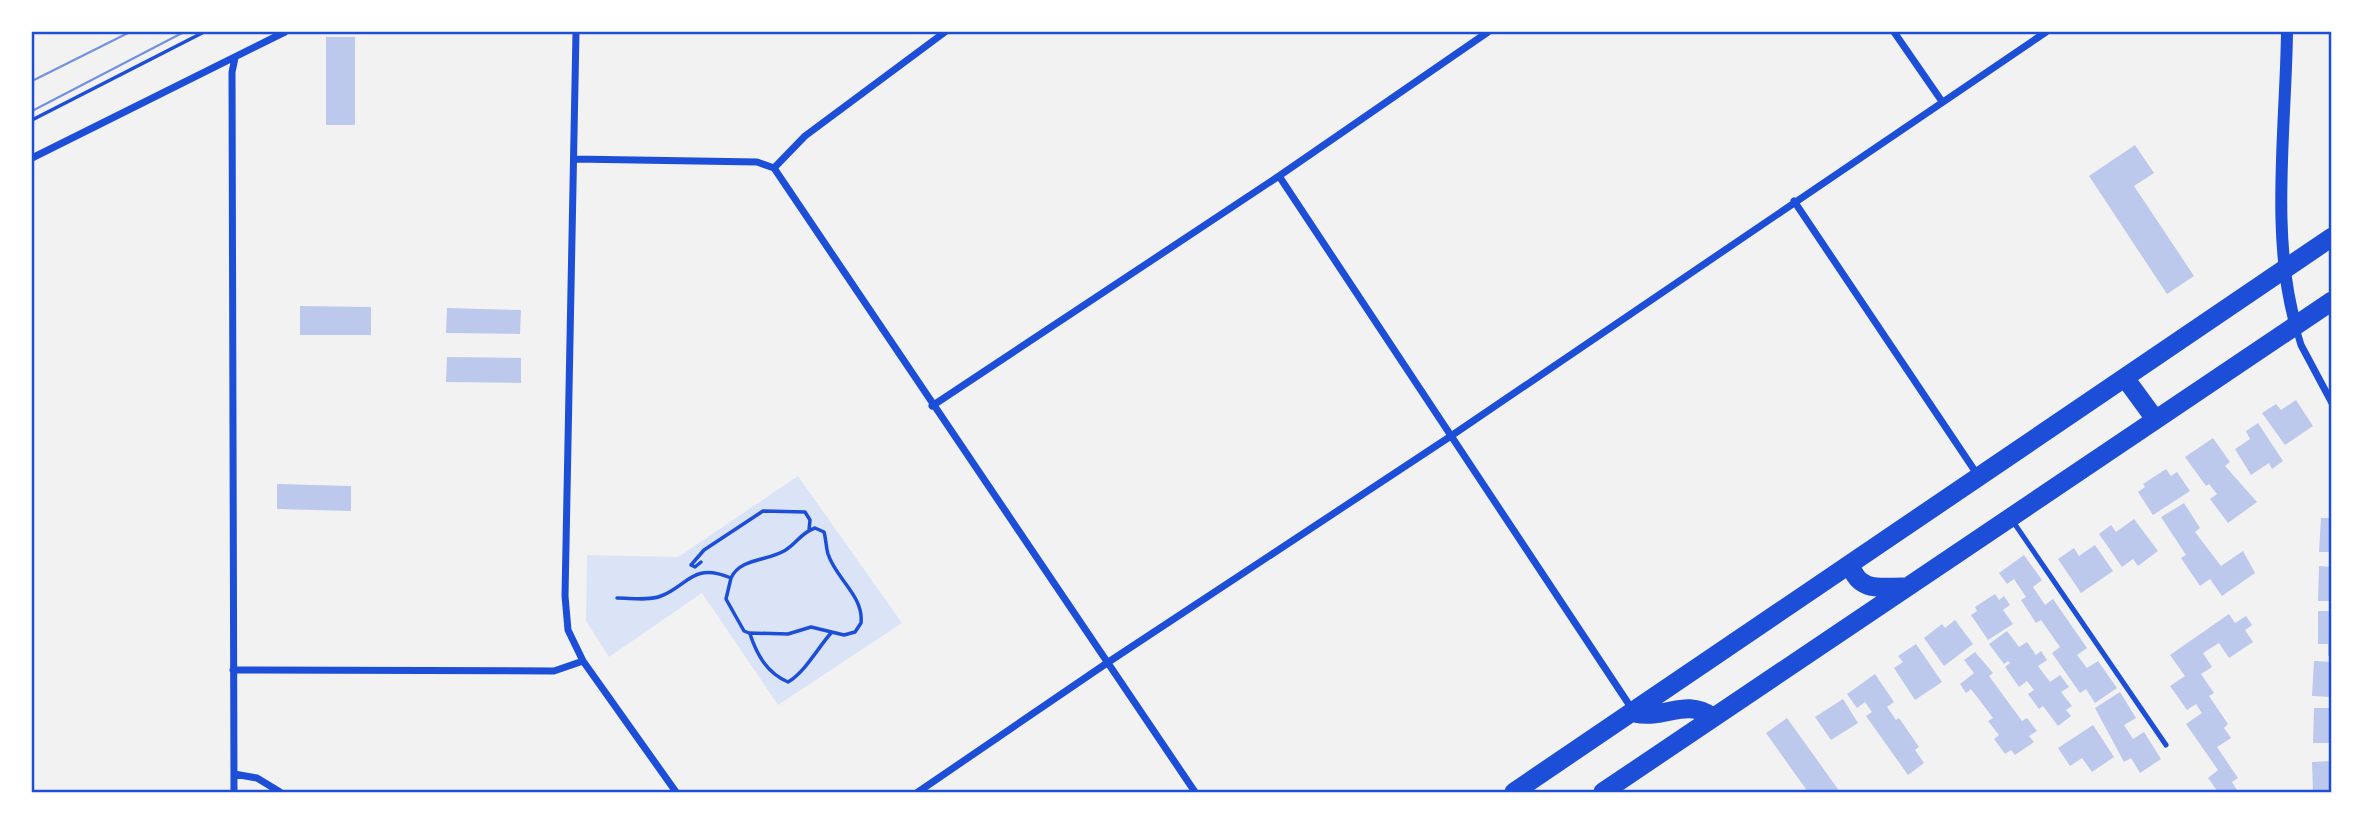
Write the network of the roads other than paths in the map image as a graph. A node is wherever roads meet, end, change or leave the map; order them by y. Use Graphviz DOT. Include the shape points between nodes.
graph roads {
  1 [pos="285,32"];
  2 [pos="576,32"];
  3 [pos="945,32"];
  4 [pos="1488,32"];
  5 [pos="1894,32"];
  6 [pos="2046,32"];
  7 [pos="2287,32"];
  8 [pos="235,58"];
  9 [pos="1941,100"];
  10 [pos="32,158"];
  11 [pos="575,159"];
  12 [pos="774,168"];
  13 [pos="1279,176"];
  14 [pos="1794,201"];
  15 [pos="2332,237"];
  16 [pos="2285,269"];
  17 [pos="2332,301"];
  18 [pos="2295,326"];
  19 [pos="2125,378"];
  20 [pos="2332,403"];
  21 [pos="932,406"];
  22 [pos="2155,419"];
  23 [pos="1451,436"];
  24 [pos="1979,477"];
  25 [pos="2009,516"];
  26 [pos="1851,566"];
  27 [pos="1903,587"];
  28 [pos="583,661"];
  29 [pos="1107,663"];
  30 [pos="233,670"];
  31 [pos="1634,713"];
  32 [pos="1713,717"];
  33 [pos="2166,745"];
  34 [pos="234,774"];
  35 [pos="234,793"];
  36 [pos="279,793"];
  37 [pos="676,793"];
  38 [pos="918,793"];
  39 [pos="1195,793"];
  40 [pos="1514,793"];
  41 [pos="1603,793"];
  1 -- 8 [label="street"];
  2 -- 11 [label="street"];
  3 -- 12 [label="street" via="805,136"];
  4 -- 13 [label="street"];
  5 -- 9 [label="street"];
  6 -- 9 [label="street"];
  7 -- 16 [label="street"];
  8 -- 10 [label="street"];
  8 -- 30 [label="street"];
  9 -- 14 [label="street"];
  11 -- 12 [label="street" via="757,162"];
  11 -- 28 [label="street" via="565,596 568,630"];
  12 -- 21 [label="street"];
  13 -- 21 [label="street"];
  13 -- 23 [label="street"];
  14 -- 23 [label="street"];
  14 -- 24 [label="street"];
  15 -- 16 [label="highway"];
  16 -- 18 [label="street"];
  16 -- 19 [label="highway"];
  17 -- 18 [label="highway"];
  18 -- 20 [label="street"];
  18 -- 22 [label="highway"];
  19 -- 22 [label="highway"];
  19 -- 24 [label="highway"];
  21 -- 29 [label="street"];
  22 -- 25 [label="highway"];
  23 -- 29 [label="street"];
  23 -- 31 [label="street"];
  24 -- 26 [label="highway"];
  25 -- 27 [label="highway"];
  25 -- 33 [label="lane"];
  26 -- 27 [label="highway" via="1862,585"];
  26 -- 31 [label="highway"];
  27 -- 32 [label="highway"];
  28 -- 30 [label="street" via="554,671"];
  28 -- 37 [label="street"];
  29 -- 38 [label="street"];
  29 -- 39 [label="street"];
  30 -- 34 [label="street"];
  31 -- 32 [label="highway" via="1653,717 1689,708"];
  31 -- 40 [label="highway"];
  32 -- 41 [label="highway"];
  34 -- 35 [label="street"];
  34 -- 36 [label="street" via="257,778"];
}
